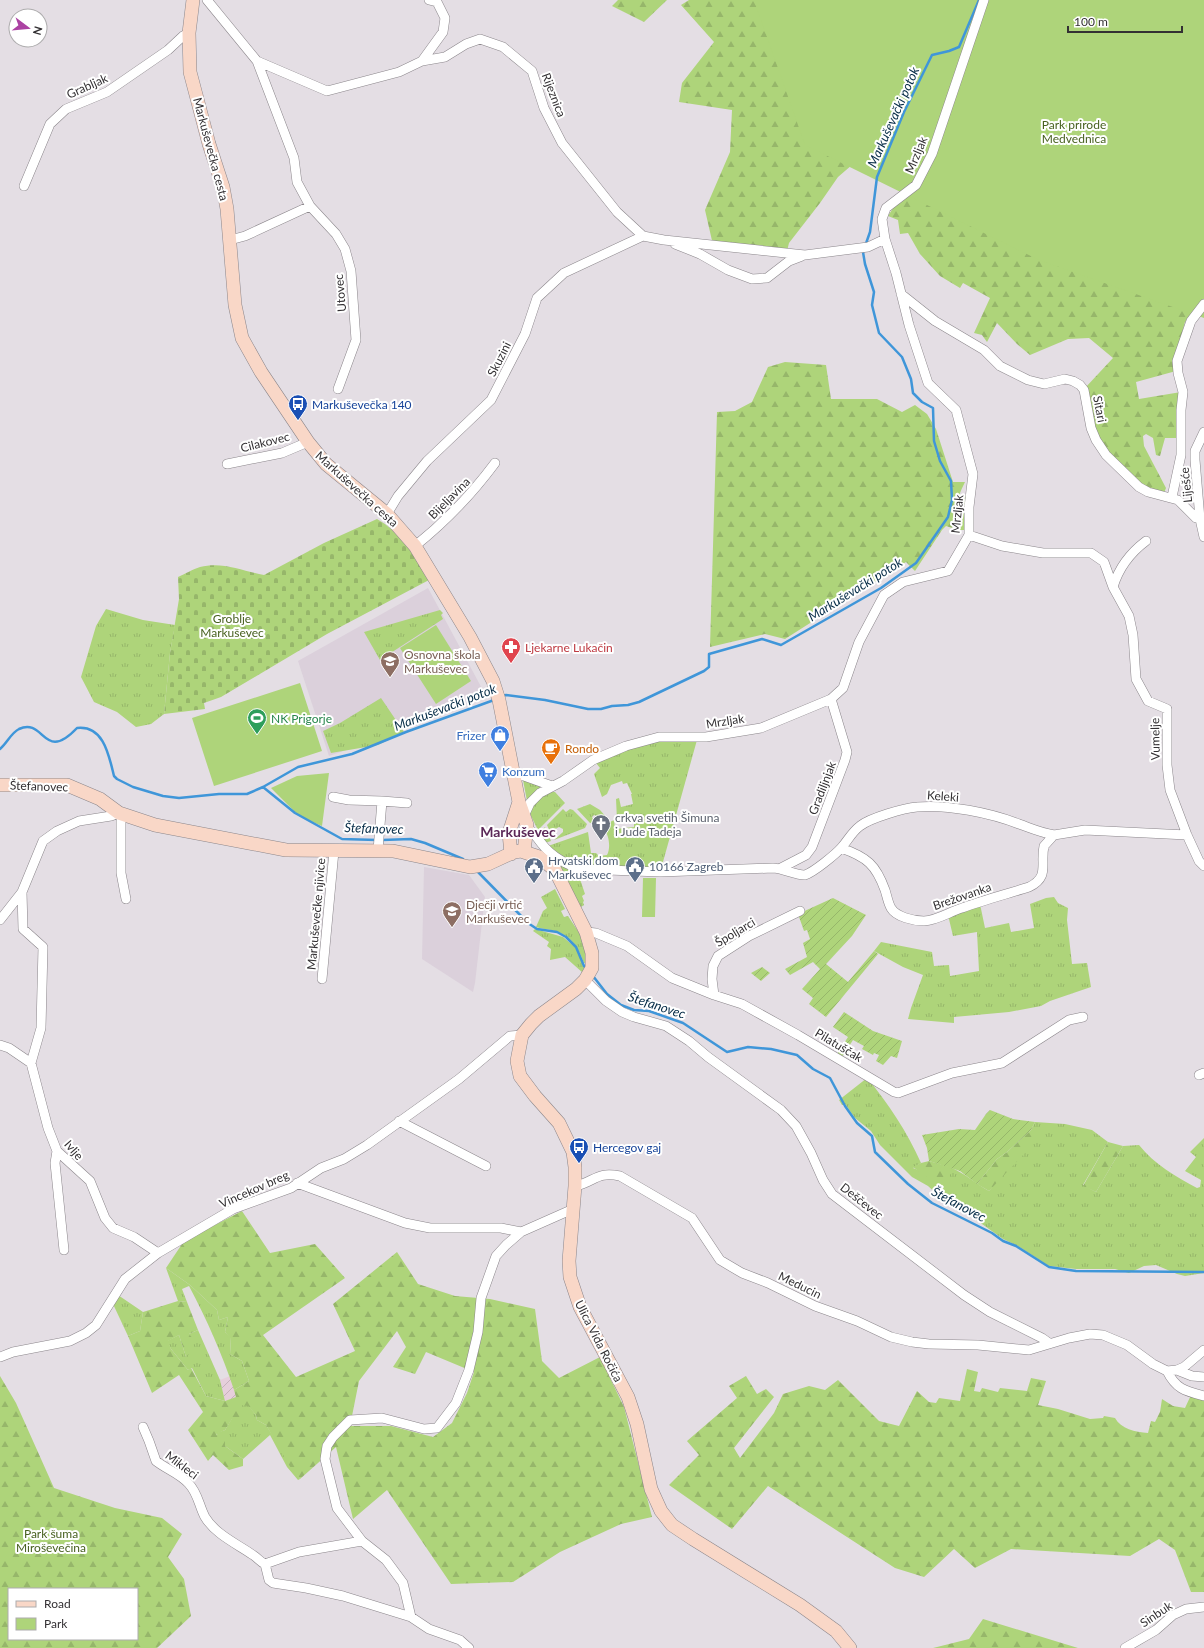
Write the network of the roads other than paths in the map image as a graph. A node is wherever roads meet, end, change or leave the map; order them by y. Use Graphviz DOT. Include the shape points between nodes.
graph roads {
  1 [pos="193,0"];
  2 [pos="207,0"];
  3 [pos="429,0"];
  4 [pos="984,0"];
  5 [pos="189,33"];
  6 [pos="257,61"];
  7 [pos="422,61"];
  8 [pos="24,186"];
  9 [pos="310,206"];
  10 [pos="643,236"];
  11 [pos="885,239"];
  12 [pos="230,240"];
  13 [pos="664,240"];
  14 [pos="805,255"];
  15 [pos="901,294"];
  16 [pos="1204,304"];
  17 [pos="338,389"];
  18 [pos="1204,432"];
  19 [pos="308,442"];
  20 [pos="495,463"];
  21 [pos="227,464"];
  22 [pos="1172,497"];
  23 [pos="387,514"];
  24 [pos="1200,519"];
  25 [pos="969,535"];
  26 [pos="1204,537"];
  27 [pos="1146,541"];
  28 [pos="415,546"];
  29 [pos="1113,587"];
  30 [pos="831,699"];
  31 [pos="514,775"];
  32 [pos="0,785"];
  33 [pos="552,786"];
  34 [pos="333,797"];
  35 [pos="382,801"];
  36 [pos="519,802"];
  37 [pos="407,803"];
  38 [pos="121,813"];
  39 [pos="512,821"];
  40 [pos="526,822"];
  41 [pos="1054,835"];
  42 [pos="1186,835"];
  43 [pos="379,843"];
  44 [pos="841,848"];
  45 [pos="334,851"];
  46 [pos="517,853"];
  47 [pos="1204,866"];
  48 [pos="781,868"];
  49 [pos="22,892"];
  50 [pos="126,899"];
  51 [pos="800,911"];
  52 [pos="0,920"];
  53 [pos="586,932"];
  54 [pos="589,975"];
  55 [pos="322,979"];
  56 [pos="714,995"];
  57 [pos="1083,1017"];
  58 [pos="522,1035"];
  59 [pos="0,1045"];
  60 [pos="31,1062"];
  61 [pos="399,1121"];
  62 [pos="57,1152"];
  63 [pos="486,1166"];
  64 [pos="297,1183"];
  65 [pos="575,1186"];
  66 [pos="573,1209"];
  67 [pos="521,1232"];
  68 [pos="64,1250"];
  69 [pos="158,1253"];
  70 [pos="1049,1343"];
  71 [pos="1204,1350"];
  72 [pos="0,1357"];
  73 [pos="1167,1370"];
  74 [pos="1177,1370"];
  75 [pos="1204,1377"];
  76 [pos="1204,1396"];
  77 [pos="143,1428"];
  78 [pos="362,1541"];
  79 [pos="265,1564"];
  80 [pos="1204,1607"];
  81 [pos="410,1617"];
  82 [pos="469,1648"];
  83 [pos="850,1648"];
  84 [pos="1125,1648"];
  1 -- 5 [label="main road, Markuševečka cesta"];
  2 -- 6 [label="street, Rijeznica"];
  3 -- 7 [label="street" via="437,2 445,18 443,32"];
  4 -- 11 [label="street, Mrzljak" via="932,154 916,185 886,208 882,219"];
  5 -- 8 [label="street, Grabljak" via="107,92 66,109 50,124"];
  5 -- 12 [label="main road, Markuševečka cesta" via="190,72 209,144 224,187"];
  6 -- 7 [label="street, Rijeznica" via="327,90 399,72"];
  6 -- 9 [label="street, Utovec" via="294,158 297,182"];
  7 -- 10 [label="street, Rijeznica" via="445,57 466,44 480,40 503,47 532,71 544,108 562,144 617,212"];
  9 -- 12 [label="street" via="245,236"];
  9 -- 17 [label="street, Utovec" via="336,234 345,249 351,271 356,340"];
  10 -- 13 [label="street"];
  10 -- 23 [label="street, Skuzini" via="564,273 537,298 524,334 491,400 427,462 398,496"];
  11 -- 14 [label="street" via="868,247"];
  11 -- 15 [label="street, Mrzljak"];
  12 -- 19 [label="main road, Markuševečka cesta" via="235,305 242,338 261,372"];
  13 -- 14 [label="street"];
  13 -- 14 [label="street" via="752,279 767,278 789,261"];
  15 -- 22 [label="street, Sitari" via="935,321 984,350 1000,366 1028,380 1044,384 1065,379 1080,385 1084,390 1091,428 1106,455 1139,487 1158,496"];
  15 -- 25 [label="street, Mrzljak" via="928,383 956,410 973,474"];
  16 -- 22 [label="street" via="1191,321 1177,361 1183,392 1181,455"];
  18 -- 24 [label="street, Liješće" via="1195,450"];
  19 -- 21 [label="street, Cilakovec" via="282,453"];
  19 -- 23 [label="main road, Markuševečka cesta" via="326,464"];
  20 -- 28 [label="street, Bijeljavina" via="458,507"];
  22 -- 24 [label="street, Sitari"];
  23 -- 28 [label="main road, Markuševečka cesta"];
  24 -- 26 [label="street, Liješće"];
  25 -- 29 [label="street, Vumelje" via="1002,546 1043,553 1091,553 1104,562"];
  25 -- 30 [label="street, Mrzljak" via="948,571 903,582 884,595 859,642 844,688"];
  27 -- 29 [label="street" via="1132,552 1116,575"];
  28 -- 31 [label="main road, Markuševečka cesta" via="470,637 493,681"];
  29 -- 42 [label="street, Vumelje" via="1129,616 1136,679 1148,701 1166,709 1170,790"];
  30 -- 33 [label="street, Mrzljak" via="761,728 706,737 659,737 626,746 593,760"];
  30 -- 48 [label="street, Gradiljnjak" via="847,752 845,760 812,847 806,855"];
  31 -- 33 [label="street"];
  31 -- 36 [label="main road, Markuševečka cesta"];
  32 -- 38 [label="main road, Štefanovec" via="67,785 79,788"];
  33 -- 40 [label="street, Mrzljak" via="534,799 527,808"];
  34 -- 35 [label="street"];
  35 -- 37 [label="street"];
  35 -- 43 [label="street"];
  36 -- 39 [label="main road"];
  36 -- 40 [label="main road, Markuševečka cesta"];
  38 -- 45 [label="main road, Štefanovec" via="155,825 269,847"];
  38 -- 49 [label="street" via="79,821 43,841"];
  38 -- 50 [label="street" via="121,873"];
  39 -- 40 [label="main road"];
  39 -- 46 [label="main road" via="508,838"];
  40 -- 46 [label="main road"];
  40 -- 48 [label="street" via="543,846 556,857 582,869 660,872"];
  41 -- 42 [label="street" via="1085,830"];
  41 -- 44 [label="street, Keleki" via="956,808 917,807 869,820 854,832"];
  41 -- 44 [label="street, Brežovanka" via="1044,846 1043,868 1037,883 924,921 894,913 874,868 859,854"];
  42 -- 47 [label="street" via="1199,862"];
  43 -- 45 [label="main road, Štefanovec"];
  43 -- 46 [label="main road, Štefanovec" via="417,855 475,867"];
  44 -- 48 [label="street" via="807,874"];
  45 -- 55 [label="street, Markuševečke njivice"];
  46 -- 53 [label="main road" via="539,857 554,870"];
  49 -- 52 [label="street"];
  49 -- 60 [label="street" via="22,929 43,947 41,1028"];
  51 -- 56 [label="street, Špoljarci" via="749,936 718,956 713,966"];
  53 -- 54 [label="main road" via="592,953"];
  53 -- 56 [label="street, Pilatuščak" via="616,940 672,978"];
  54 -- 58 [label="main road" via="576,989 539,1016"];
  54 -- 70 [label="street, Deščevec" via="606,1001 622,1012 666,1026 689,1040 781,1110 796,1126 832,1194 964,1295 990,1312"];
  56 -- 57 [label="street, Pilatuščak" via="742,1004 898,1093 952,1073 1002,1064 1069,1020"];
  58 -- 61 [label="street, Vincekov breg" via="510,1036 459,1079"];
  58 -- 65 [label="main road, Ulica Vida Ročića" via="517,1061 520,1076 559,1123 573,1152"];
  59 -- 60 [label="street"];
  60 -- 62 [label="street, Ivlje"];
  61 -- 63 [label="street"];
  61 -- 64 [label="street, Vincekov breg" via="344,1159 321,1168"];
  62 -- 68 [label="street" via="55,1163"];
  62 -- 69 [label="street, Ivlje" via="90,1181 105,1218 113,1228 134,1237"];
  64 -- 67 [label="street" via="405,1223 430,1228 501,1228"];
  64 -- 69 [label="street, Vincekov breg" via="233,1210"];
  65 -- 66 [label="main road, Ulica Vida Ročića"];
  65 -- 70 [label="street, Meducin" via="585,1184 601,1175 620,1176 692,1218 720,1260 742,1273 768,1282 815,1306 891,1337 929,1344 1029,1350"];
  66 -- 67 [label="street"];
  66 -- 83 [label="main road, Ulica Vida Ročića" via="570,1277 580,1307 628,1397 637,1424 651,1489 661,1511 672,1525 692,1539 800,1605 836,1631"];
  67 -- 78 [label="street" via="506,1245 494,1261 481,1298 478,1332 469,1370 456,1403 437,1428 424,1429 382,1418 350,1420 327,1446 325,1460 337,1508"];
  69 -- 72 [label="street, Vincekov breg" via="125,1279 96,1325 86,1333 70,1341"];
  70 -- 73 [label="street" via="1090,1334 1103,1336 1127,1345 1156,1366"];
  71 -- 74 [label="street"];
  73 -- 74 [label="street"];
  73 -- 76 [label="street" via="1174,1384 1181,1389"];
  74 -- 75 [label="street" via="1192,1376"];
  77 -- 79 [label="street, Mikleci" via="156,1462 188,1482 196,1491 199,1506 206,1519 221,1534"];
  78 -- 79 [label="street" via="299,1552"];
  78 -- 81 [label="street" via="386,1560 403,1583"];
  79 -- 81 [label="street" via="272,1584 343,1596"];
  80 -- 84 [label="street, Sinbuk" via="1174,1615 1156,1630"];
  81 -- 82 [label="street" via="429,1629 460,1640"];
}
